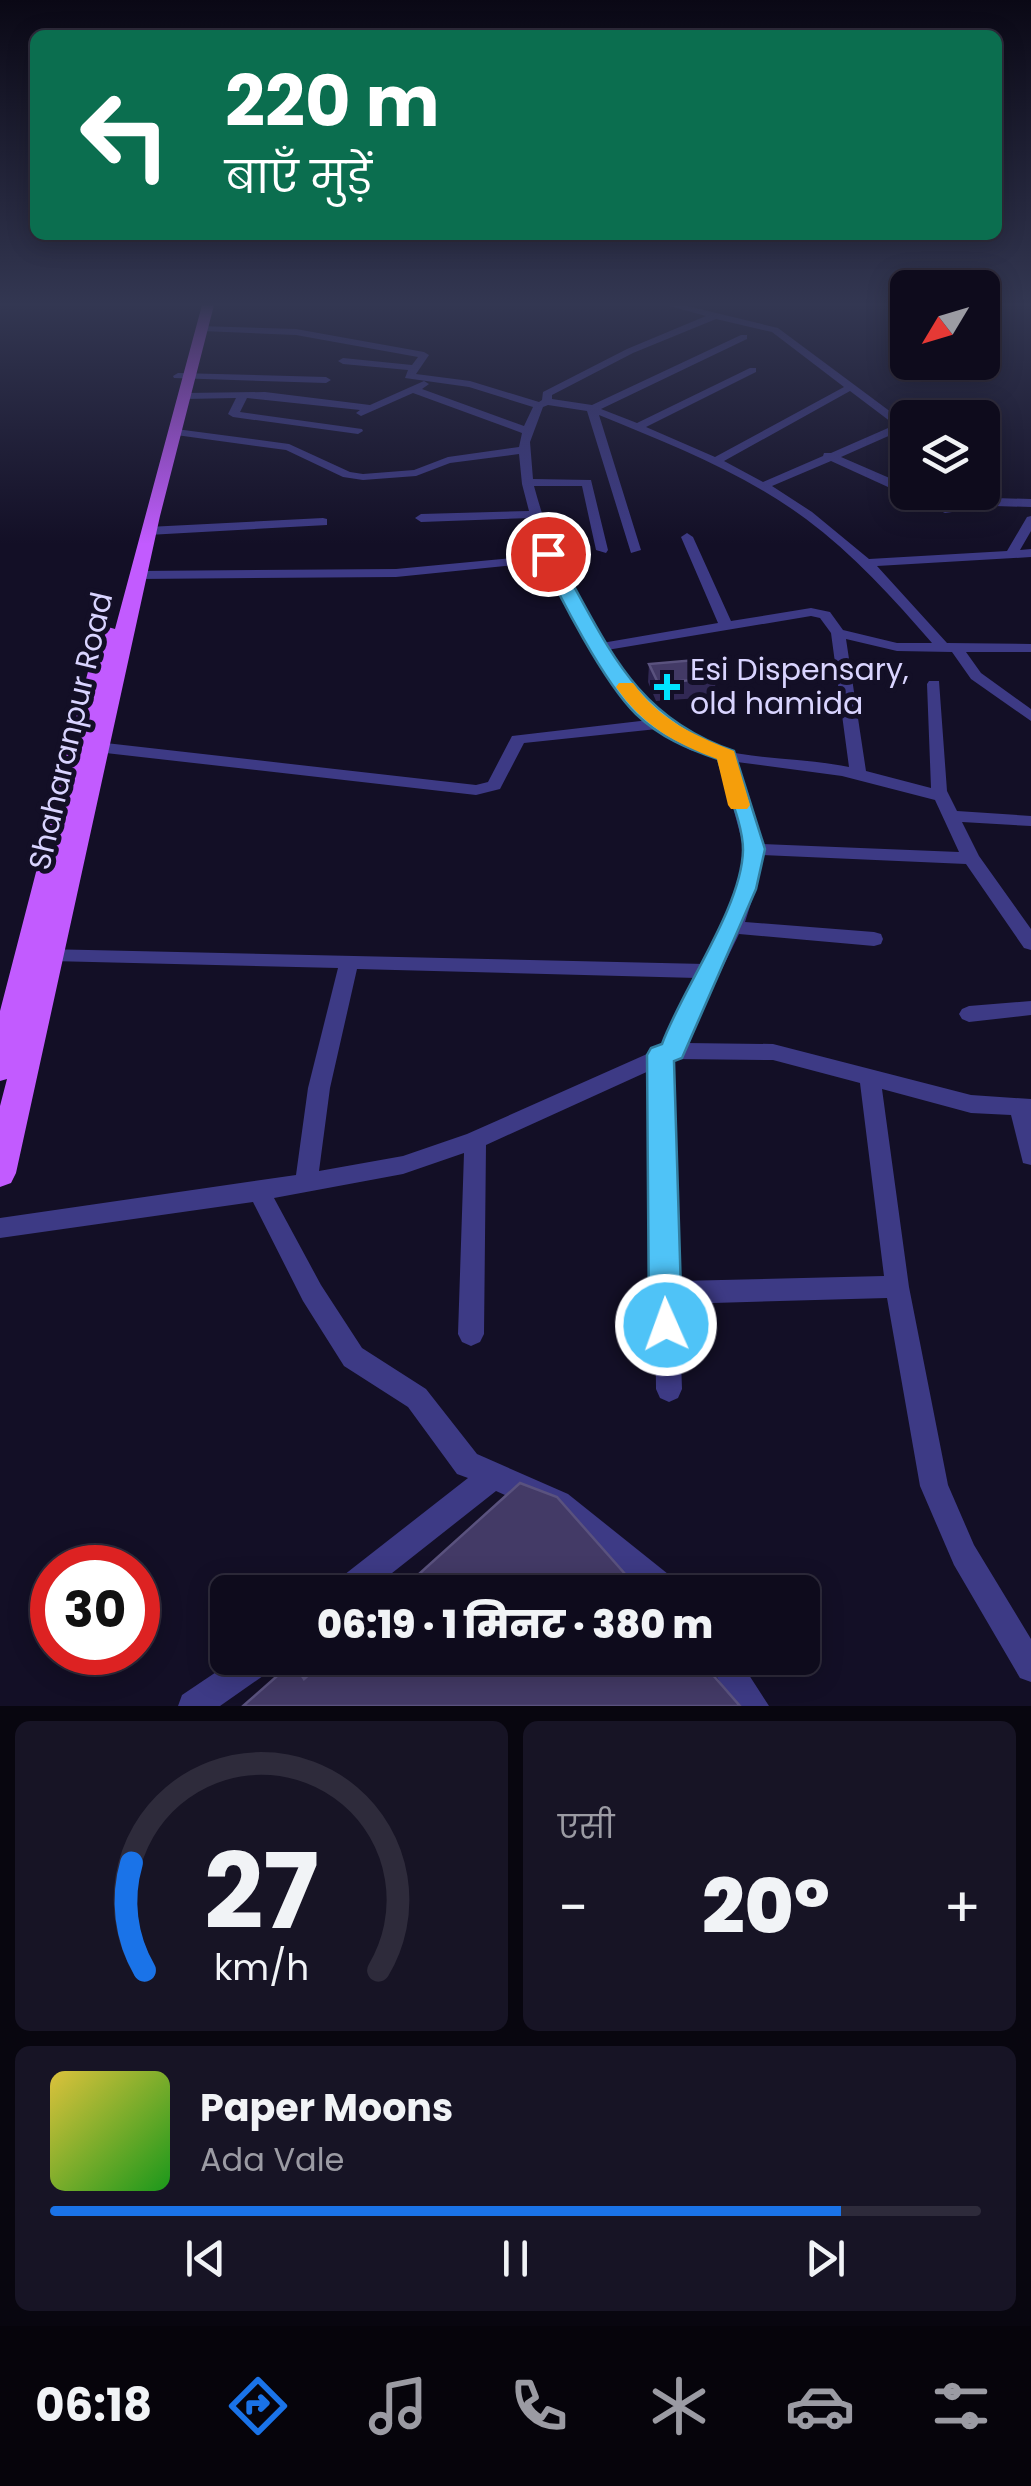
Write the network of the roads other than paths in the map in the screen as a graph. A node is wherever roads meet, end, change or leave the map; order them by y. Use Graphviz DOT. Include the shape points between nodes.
graph roads {
  1 [pos="184,385"];
  2 [pos="184,385"];
  3 [pos="193,385"];
  4 [pos="258,385"];
  5 [pos="422,385"];
  6 [pos="472,385"];
  7 [pos="565,385"];
  8 [pos="642,385"];
  9 [pos="724,385"];
  10 [pos="845,385"];
  11 [pos="849,388"];
  12 [pos="413,389"];
  13 [pos="244,394"];
  14 [pos="308,400"];
  15 [pos="543,403"];
  16 [pos="371,408"];
  17 [pos="592,408"];
  18 [pos="890,417"];
  19 [pos="284,421"];
  20 [pos="329,427"];
  21 [pos="638,427"];
  22 [pos="528,430"];
  23 [pos="358,431"];
  24 [pos="176,432"];
  25 [pos="890,433"];
  26 [pos="524,450"];
  27 [pos="828,455"];
  28 [pos="719,459"];
  29 [pos="530,482"];
  30 [pos="890,483"];
  31 [pos="766,484"];
  32 [pos="1000,502"];
  33 [pos="1031,504"];
  34 [pos="535,514"];
  35 [pos="421,518"];
  36 [pos="1031,520"];
  37 [pos="324,522"];
  38 [pos="148,532"];
  39 [pos="687,537"];
  40 [pos="602,550"];
  41 [pos="635,550"];
  42 [pos="1031,553"];
  43 [pos="1011,554"];
  44 [pos="550,558"];
  45 [pos="866,563"];
  46 [pos="138,575"];
  47 [pos="725,624"];
  48 [pos="838,633"];
  49 [pos="948,646"];
  50 [pos="600,647"];
  51 [pos="1031,648"];
  52 [pos="934,684"];
  53 [pos="1031,716"];
  54 [pos="660,724"];
  55 [pos="89,746"];
  56 [pos="727,756"];
  57 [pos="858,773"];
  58 [pos="942,796"];
  59 [pos="953,816"];
  60 [pos="1031,821"];
  61 [pos="754,849"];
  62 [pos="971,858"];
  63 [pos="730,928"];
  64 [pos="874,939"];
  65 [pos="1031,943"];
  66 [pos="51,954"];
  67 [pos="349,961"];
  68 [pos="711,971"];
  69 [pos="1031,1008"];
  70 [pos="969,1014"];
  71 [pos="3,1047"];
  72 [pos="667,1053"];
  73 [pos="0,1069"];
  74 [pos="870,1077"];
  75 [pos="1026,1108"];
  76 [pos="475,1140"];
  77 [pos="1031,1156"];
  78 [pos="0,1173"];
  79 [pos="306,1182"];
  80 [pos="259,1191"];
  81 [pos="0,1228"];
  82 [pos="897,1287"];
  83 [pos="664,1293"];
  84 [pos="471,1334"];
  85 [pos="668,1389"];
  86 [pos="492,1478"];
  87 [pos="367,1575"];
  88 [pos="647,1575"];
  89 [pos="1031,1667"];
  90 [pos="238,1675"];
  91 [pos="732,1675"];
  92 [pos="193,1706"];
  93 [pos="754,1706"];
  1 -- 24 [label="main road, Shaharanpur Road"];
  2 -- 55 [label="main road, Shaharanpur Road"];
  3 -- 13 [label="street"];
  4 -- 14 [label="street" via="322,386"];
  5 -- 12 [label="street"];
  6 -- 15 [label="street"];
  7 -- 15 [label="street"];
  8 -- 17 [label="street"];
  9 -- 21 [label="street"];
  10 -- 11 [label="street"];
  11 -- 18 [label="street"];
  11 -- 28 [label="street"];
  12 -- 16 [label="street"];
  12 -- 22 [label="street"];
  13 -- 14 [label="street"];
  13 -- 19 [label="street" via="233,414"];
  14 -- 16 [label="street"];
  14 -- 19 [label="street"];
  15 -- 17 [label="street"];
  15 -- 22 [label="street"];
  16 -- 20 [label="street"];
  17 -- 21 [label="street"];
  17 -- 41 [label="street"];
  19 -- 20 [label="street"];
  20 -- 23 [label="street"];
  21 -- 28 [label="street"];
  22 -- 26 [label="street"];
  24 -- 26 [label="street" via="289,447 363,478"];
  24 -- 38 [label="main road, Shaharanpur Road"];
  25 -- 27 [label="street"];
  26 -- 29 [label="street"];
  27 -- 30 [label="street"];
  27 -- 31 [label="street"];
  28 -- 31 [label="street"];
  29 -- 34 [label="street"];
  29 -- 40 [label="street" via="587,482"];
  31 -- 45 [label="street" via="813,514"];
  32 -- 33 [label="street"];
  34 -- 35 [label="street"];
  34 -- 44 [label="street"];
  36 -- 43 [label="street"];
  37 -- 38 [label="street"];
  38 -- 46 [label="main road, Shaharanpur Road"];
  39 -- 47 [label="street"];
  42 -- 43 [label="street"];
  43 -- 45 [label="street"];
  44 -- 46 [label="street" via="396,573"];
  44 -- 50 [label="street"];
  45 -- 49 [label="street"];
  46 -- 55 [label="main road, Shaharanpur Road"];
  47 -- 48 [label="street" via="817,612"];
  47 -- 50 [label="street"];
  48 -- 49 [label="street" via="896,647"];
  48 -- 57 [label="street"];
  49 -- 51 [label="street"];
  49 -- 53 [label="street"];
  50 -- 54 [label="street"];
  52 -- 58 [label="street"];
  54 -- 55 [label="street" via="518,739 494,786 476,790"];
  54 -- 56 [label="street" via="698,748"];
  55 -- 66 [label="main road, Shaharanpur Road"];
  55 -- 71 [label="main road, Shaharanpur Road"];
  56 -- 57 [label="street"];
  56 -- 61 [label="street"];
  57 -- 58 [label="street"];
  58 -- 59 [label="street"];
  59 -- 60 [label="street"];
  59 -- 62 [label="street"];
  61 -- 62 [label="street"];
  61 -- 63 [label="street"];
  62 -- 65 [label="street"];
  63 -- 64 [label="street"];
  63 -- 68 [label="street"];
  66 -- 67 [label="street"];
  66 -- 78 [label="main road, Shaharanpur Road"];
  67 -- 68 [label="street"];
  67 -- 79 [label="street" via="319,1088"];
  68 -- 72 [label="street"];
  69 -- 70 [label="street"];
  71 -- 73 [label="main road, Shaharanpur Road"];
  72 -- 74 [label="street" via="773,1052"];
  72 -- 76 [label="street"];
  72 -- 83 [label="street"];
  74 -- 75 [label="street" via="971,1104"];
  74 -- 82 [label="street"];
  75 -- 77 [label="street"];
  76 -- 79 [label="street" via="403,1165"];
  76 -- 84 [label="street"];
  79 -- 80 [label="street"];
  80 -- 81 [label="street"];
  80 -- 86 [label="street" via="353,1357 418,1398 456,1452"];
  82 -- 83 [label="street"];
  82 -- 89 [label="street" via="934,1486 964,1555"];
  83 -- 85 [label="street"];
  86 -- 87 [label="street"];
  86 -- 88 [label="street" via="558,1504"];
  90 -- 92 [label="street"];
  91 -- 93 [label="street"];
}
